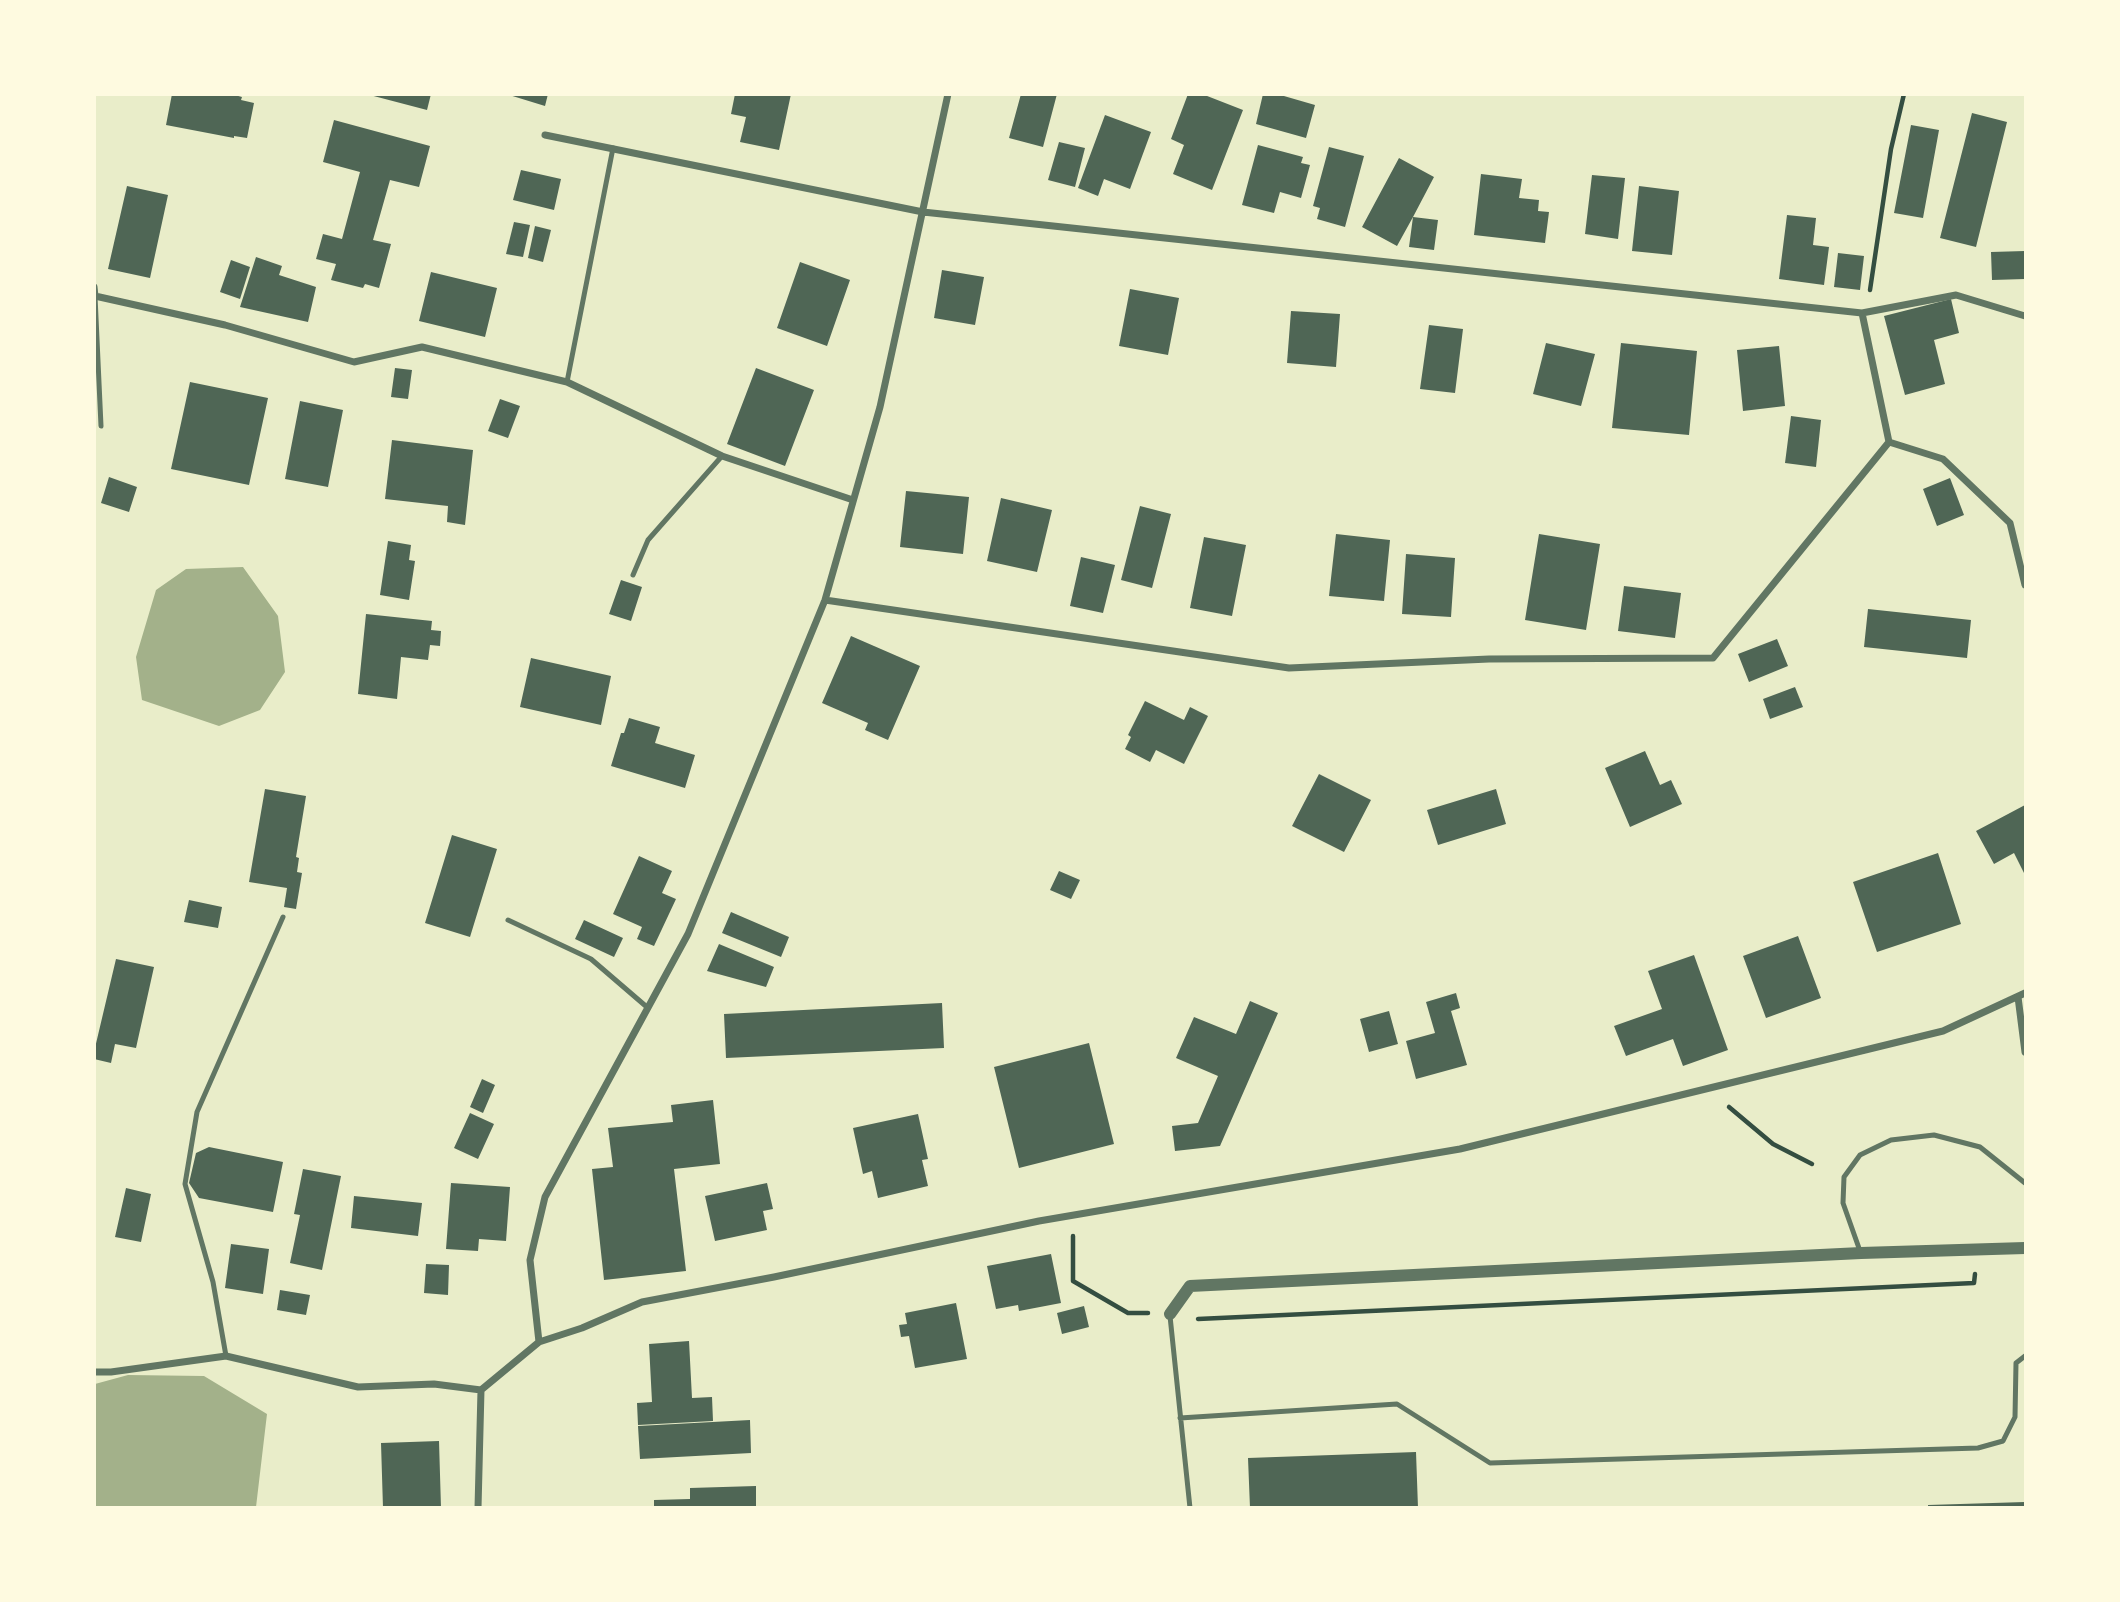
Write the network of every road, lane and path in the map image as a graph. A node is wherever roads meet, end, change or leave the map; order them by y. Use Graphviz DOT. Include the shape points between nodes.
graph roads {
  1 [pos="948,94"];
  2 [pos="1904,94"];
  3 [pos="545,135"];
  4 [pos="613,148"];
  5 [pos="923,212"];
  6 [pos="95,291"];
  7 [pos="1862,313"];
  8 [pos="2025,316"];
  9 [pos="567,382"];
  10 [pos="101,426"];
  11 [pos="1889,442"];
  12 [pos="722,456"];
  13 [pos="853,500"];
  14 [pos="633,575"];
  15 [pos="2025,585"];
  16 [pos="825,600"];
  17 [pos="284,916"];
  18 [pos="508,920"];
  19 [pos="2022,995"];
  20 [pos="648,1008"];
  21 [pos="2025,1052"];
  22 [pos="1706,1088"];
  23 [pos="1812,1164"];
  24 [pos="2025,1183"];
  25 [pos="1072,1216"];
  26 [pos="2025,1248"];
  27 [pos="1978,1249"];
  28 [pos="1861,1253"];
  29 [pos="1170,1314"];
  30 [pos="539,1342"];
  31 [pos="226,1356"];
  32 [pos="2025,1356"];
  33 [pos="94,1372"];
  34 [pos="481,1390"];
  35 [pos="1180,1418"];
  36 [pos="478,1507"];
  37 [pos="1190,1507"];
  1 -- 5 [label="street"];
  2 -- 7 [label="path" via="1891,149 1870,294"];
  3 -- 4 [label="street"];
  4 -- 5 [label="street"];
  4 -- 9 [label="lane"];
  5 -- 7 [label="street"];
  5 -- 13 [label="street" via="880,407"];
  6 -- 9 [label="street" via="354,362 422,347"];
  6 -- 10 [label="lane"];
  7 -- 8 [label="street" via="1956,295"];
  7 -- 11 [label="street"];
  9 -- 12 [label="street"];
  11 -- 15 [label="street" via="1943,459 2010,523"];
  11 -- 16 [label="street" via="1713,658 1489,659 1289,668"];
  12 -- 13 [label="street"];
  12 -- 14 [label="lane" via="648,540"];
  13 -- 16 [label="street"];
  16 -- 20 [label="street" via="688,934"];
  17 -- 31 [label="lane" via="197,1112 185,1184 213,1282"];
  18 -- 20 [label="lane" via="591,958"];
  19 -- 21 [label="street"];
  19 -- 22 [label="street" via="1943,1031"];
  20 -- 30 [label="street" via="545,1197 530,1260"];
  22 -- 23 [label="path" via="1773,1144"];
  22 -- 25 [label="street" via="1460,1149"];
  24 -- 28 [label="lane" via="1980,1147 1934,1135 1891,1140 1860,1155 1844,1177 1843,1203"];
  25 -- 29 [label="path" via="1073,1281 1128,1312"];
  25 -- 30 [label="street" via="642,1302"];
  26 -- 27 [label="street"];
  27 -- 28 [label="street"];
  27 -- 29 [label="path" via="1974,1283 1198,1319"];
  28 -- 29 [label="street" via="1190,1286"];
  29 -- 35 [label="lane"];
  30 -- 34 [label="street"];
  31 -- 33 [label="street"];
  31 -- 34 [label="street" via="358,1387 434,1384"];
  32 -- 35 [label="lane" via="2016,1363 2015,1417 2003,1441 1978,1448 1490,1463 1397,1404"];
  34 -- 36 [label="street"];
  35 -- 37 [label="lane"];
}
